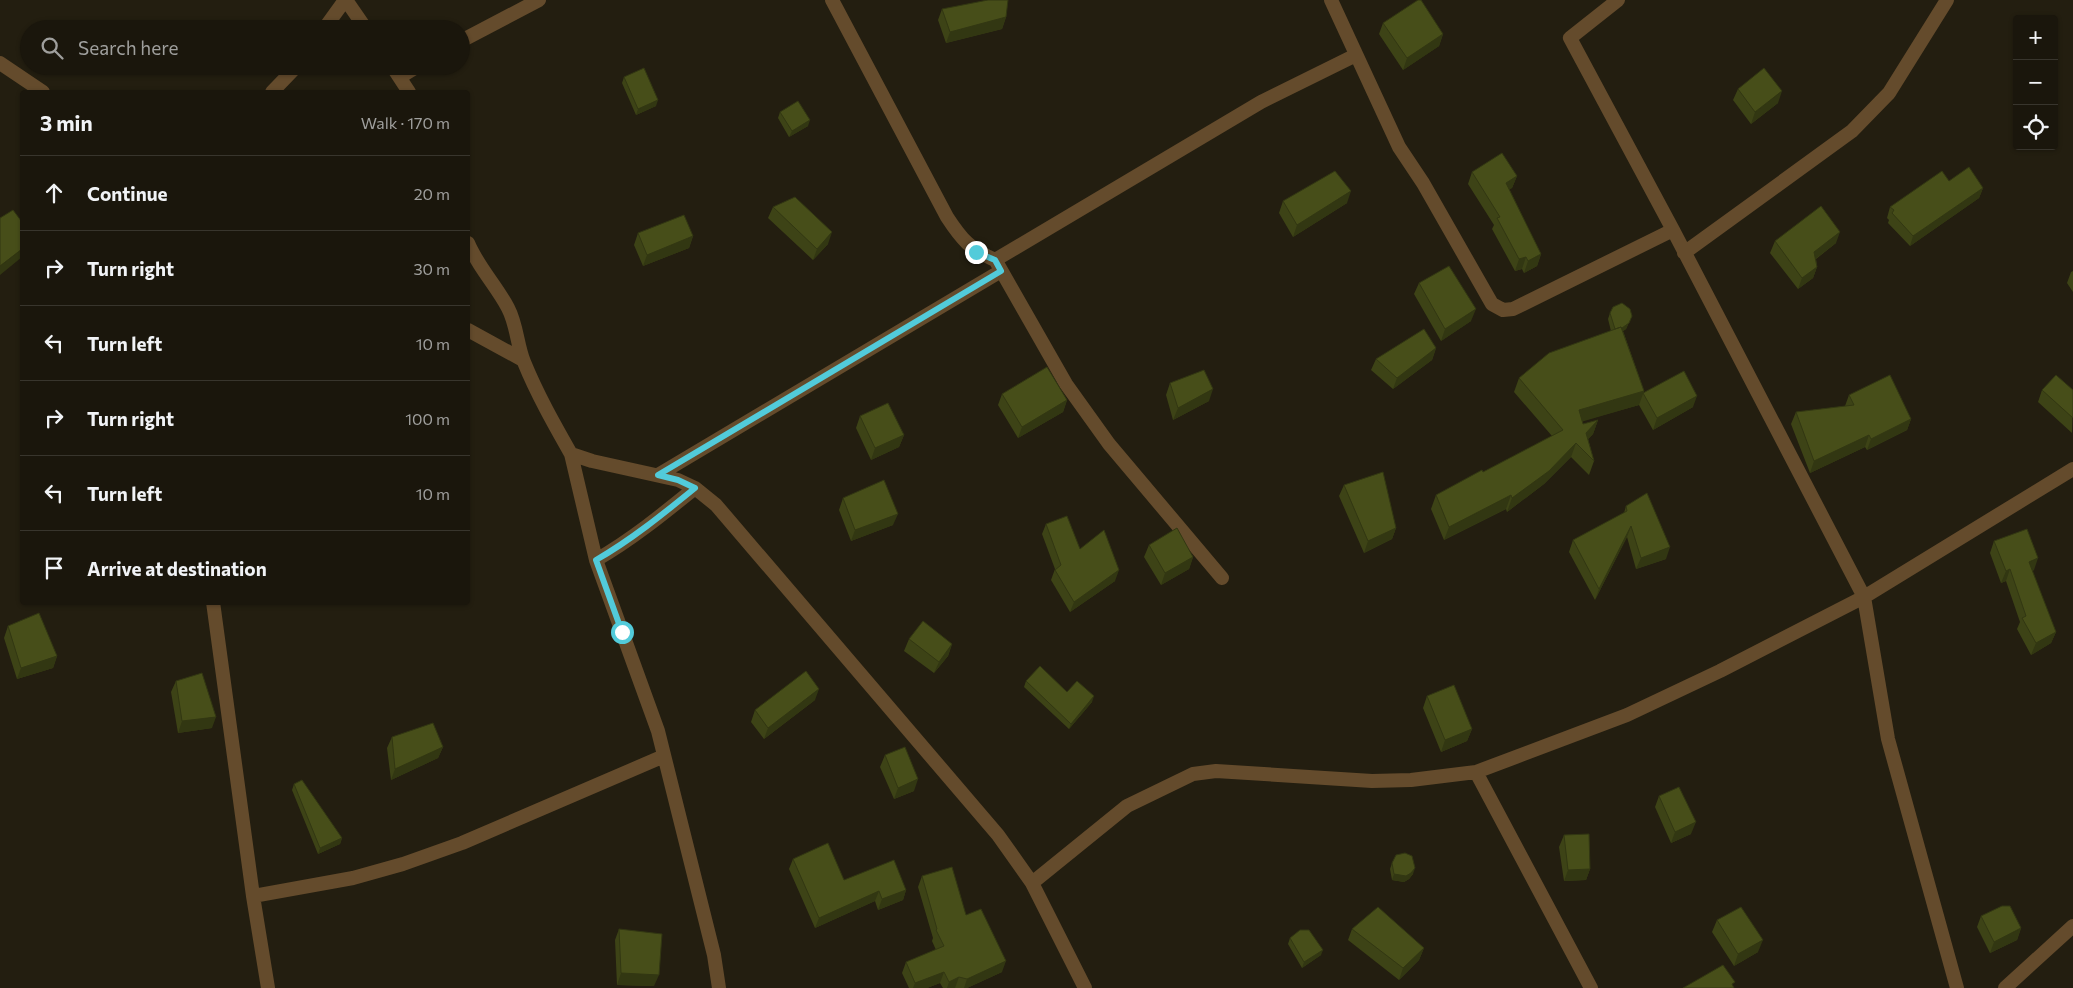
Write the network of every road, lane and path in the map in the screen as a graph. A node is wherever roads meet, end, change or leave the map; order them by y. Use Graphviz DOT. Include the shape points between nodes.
graph roads {
  1 [pos="345,0"];
  2 [pos="539,0"];
  3 [pos="832,0"];
  4 [pos="1331,0"];
  5 [pos="1618,0"];
  6 [pos="1947,0"];
  7 [pos="331,20"];
  8 [pos="359,20"];
  9 [pos="470,36"];
  10 [pos="1356,55"];
  11 [pos="0,63"];
  12 [pos="288,75"];
  13 [pos="398,75"];
  14 [pos="40,90"];
  15 [pos="274,90"];
  16 [pos="408,90"];
  17 [pos="1673,230"];
  18 [pos="470,247"];
  19 [pos="1684,253"];
  20 [pos="998,266"];
  21 [pos="470,331"];
  22 [pos="522,360"];
  23 [pos="571,454"];
  24 [pos="2073,469"];
  25 [pos="658,475"];
  26 [pos="695,488"];
  27 [pos="596,560"];
  28 [pos="1222,578"];
  29 [pos="1864,597"];
  30 [pos="213,605"];
  31 [pos="664,756"];
  32 [pos="1476,772"];
  33 [pos="1032,884"];
  34 [pos="253,896"];
  35 [pos="2073,926"];
  36 [pos="268,988"];
  37 [pos="719,988"];
  38 [pos="1085,988"];
  39 [pos="1590,988"];
  40 [pos="1957,988"];
  41 [pos="2005,988"];
  1 -- 7 [label="street"];
  1 -- 8 [label="street"];
  2 -- 9 [label="street"];
  3 -- 20 [label="street" via="947,217 960,237"];
  4 -- 10 [label="street"];
  5 -- 17 [label="street" via="1570,38"];
  6 -- 19 [label="street" via="1888,93 1852,131"];
  10 -- 17 [label="street" via="1399,147 1492,304 1498,309 1513,309"];
  10 -- 20 [label="street" via="1261,102"];
  11 -- 14 [label="street"];
  12 -- 15 [label="street"];
  13 -- 16 [label="street"];
  17 -- 19 [label="street"];
  18 -- 22 [label="street" via="508,308 517,331"];
  19 -- 29 [label="street"];
  20 -- 25 [label="street"];
  20 -- 28 [label="street" via="1066,384 1109,444"];
  21 -- 22 [label="street"];
  22 -- 23 [label="street"];
  23 -- 25 [label="street"];
  23 -- 27 [label="street"];
  24 -- 29 [label="street"];
  25 -- 26 [label="street"];
  26 -- 27 [label="street" via="639,532"];
  26 -- 33 [label="street" via="716,505 992,827"];
  27 -- 31 [label="street"];
  29 -- 32 [label="street" via="1627,715"];
  29 -- 40 [label="street" via="1888,739"];
  30 -- 34 [label="street"];
  31 -- 34 [label="street" via="462,843 402,864 352,878"];
  31 -- 37 [label="street" via="714,955"];
  32 -- 33 [label="street" via="1412,780 1216,771 1193,774 1127,806"];
  32 -- 39 [label="street"];
  33 -- 38 [label="street"];
  34 -- 36 [label="street"];
  35 -- 41 [label="street"];
}
